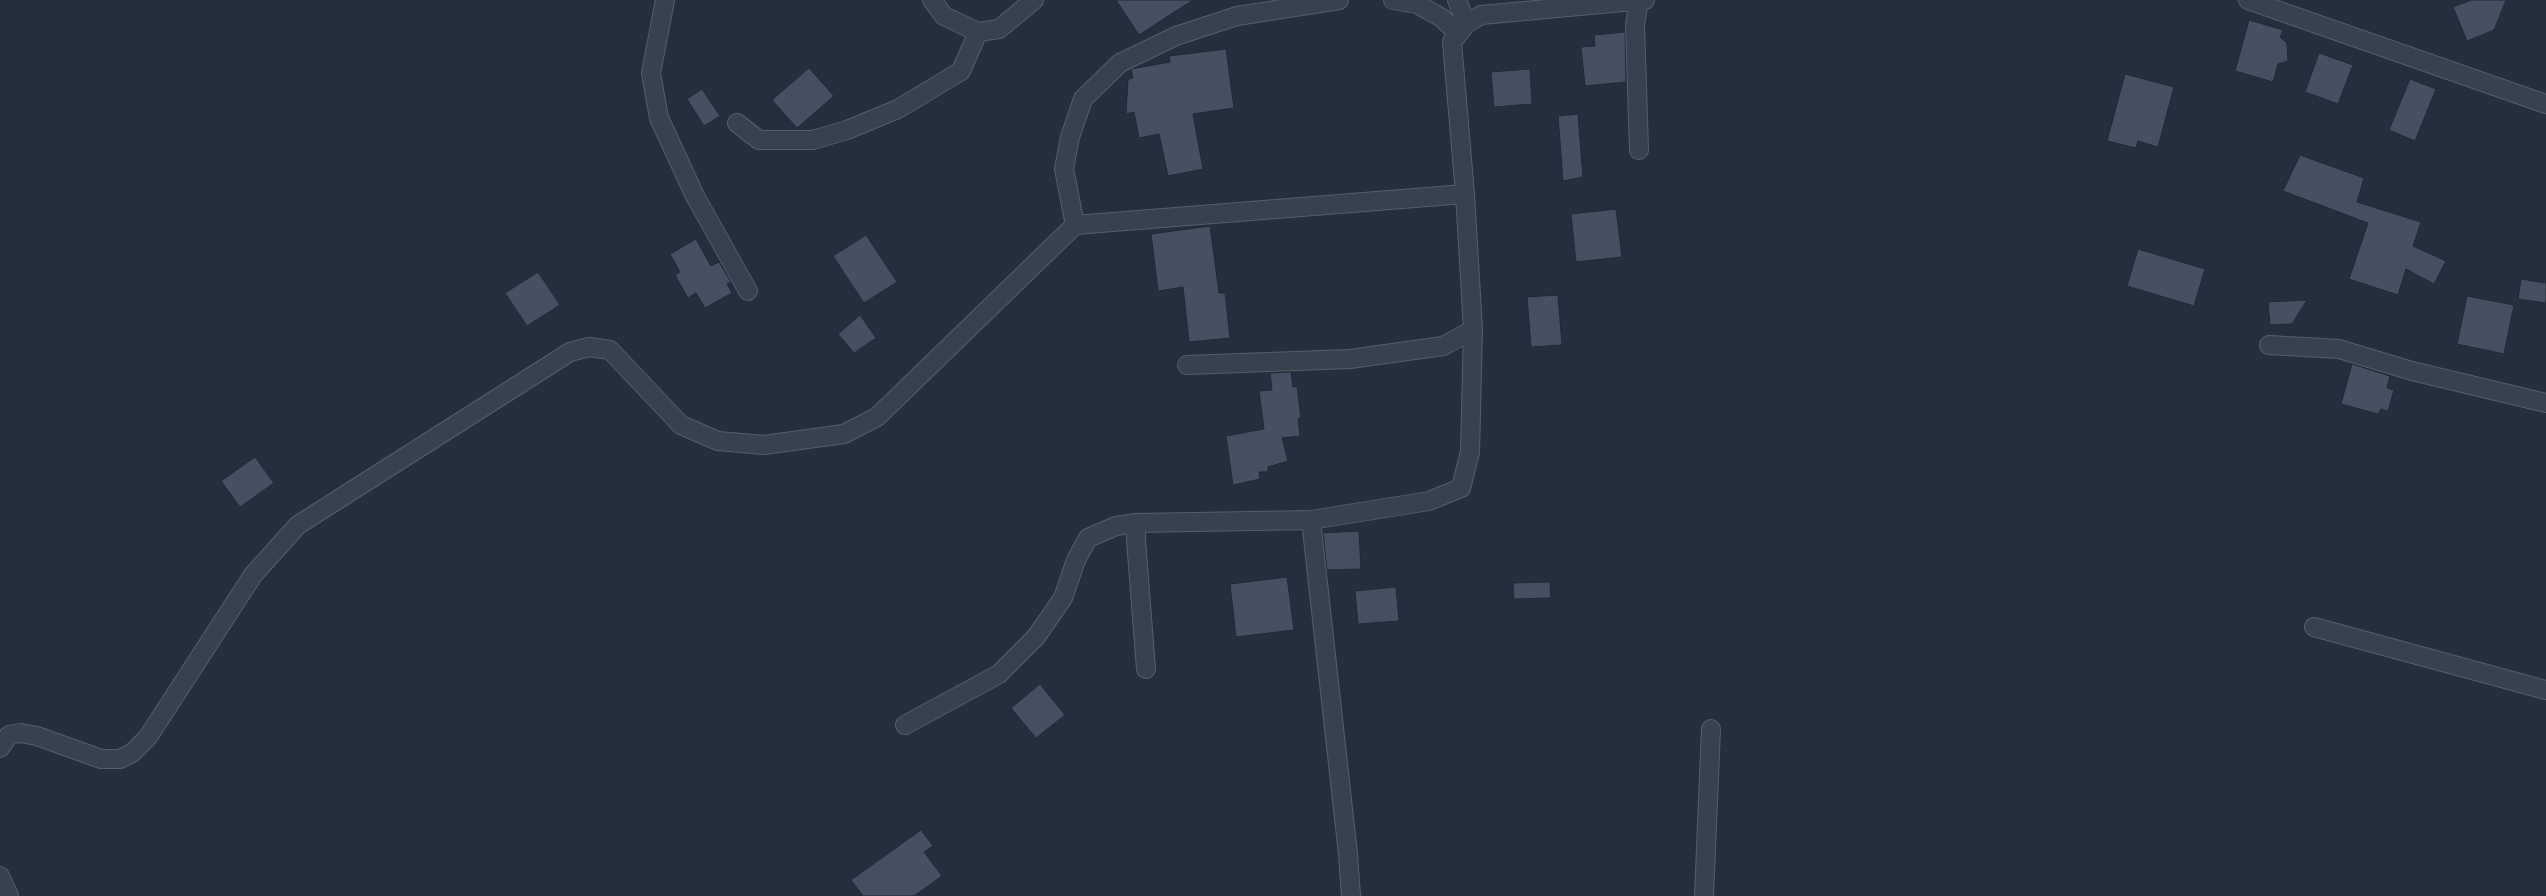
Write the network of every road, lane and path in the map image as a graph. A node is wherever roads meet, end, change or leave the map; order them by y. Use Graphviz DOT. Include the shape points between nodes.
graph roads {
  1 [pos="932,0"];
  2 [pos="1034,0"];
  3 [pos="1338,0"];
  4 [pos="1393,0"];
  5 [pos="1457,0"];
  6 [pos="1641,0"];
  7 [pos="2248,0"];
  8 [pos="662,1"];
  9 [pos="1462,29"];
  10 [pos="978,32"];
  11 [pos="2546,104"];
  12 [pos="737,123"];
  13 [pos="1639,150"];
  14 [pos="1465,194"];
  15 [pos="1075,225"];
  16 [pos="748,290"];
  17 [pos="1473,330"];
  18 [pos="2269,345"];
  19 [pos="1187,365"];
  20 [pos="2546,403"];
  21 [pos="1311,520"];
  22 [pos="1136,523"];
  23 [pos="2314,627"];
  24 [pos="1146,669"];
  25 [pos="2546,690"];
  26 [pos="905,725"];
  27 [pos="1711,729"];
  28 [pos="0,748"];
  29 [pos="0,876"];
  30 [pos="9,896"];
  31 [pos="1351,896"];
  32 [pos="1704,896"];
  1 -- 10 [label="street" via="944,16"];
  2 -- 10 [label="street" via="999,29"];
  3 -- 15 [label="street" via="1237,16 1176,36 1120,63 1083,99 1070,137 1064,169"];
  4 -- 9 [label="street" via="1417,4"];
  5 -- 9 [label="street"];
  6 -- 9 [label="street" via="1481,15"];
  6 -- 13 [label="street" via="1634,25"];
  7 -- 11 [label="street"];
  8 -- 16 [label="street" via="651,73 659,118 695,196"];
  9 -- 14 [label="street" via="1452,42"];
  10 -- 12 [label="street" via="962,71 898,109 847,130 813,140 759,140"];
  14 -- 15 [label="street"];
  14 -- 17 [label="street"];
  15 -- 28 [label="street" via="877,417 844,434 764,445 718,441 682,425 610,350 589,347 570,352 298,525 253,576 148,737 132,753 120,759 101,760 21,733 9,735"];
  17 -- 19 [label="street" via="1443,346 1350,359"];
  17 -- 21 [label="street" via="1470,452 1461,488 1429,501"];
  18 -- 20 [label="street" via="2339,349 2412,371"];
  21 -- 22 [label="street"];
  21 -- 31 [label="street"];
  22 -- 24 [label="street"];
  22 -- 26 [label="street" via="1116,526 1088,538 1076,560 1063,598 1036,638 999,674"];
  23 -- 25 [label="street"];
  27 -- 32 [label="street"];
  29 -- 30 [label="street"];
}
